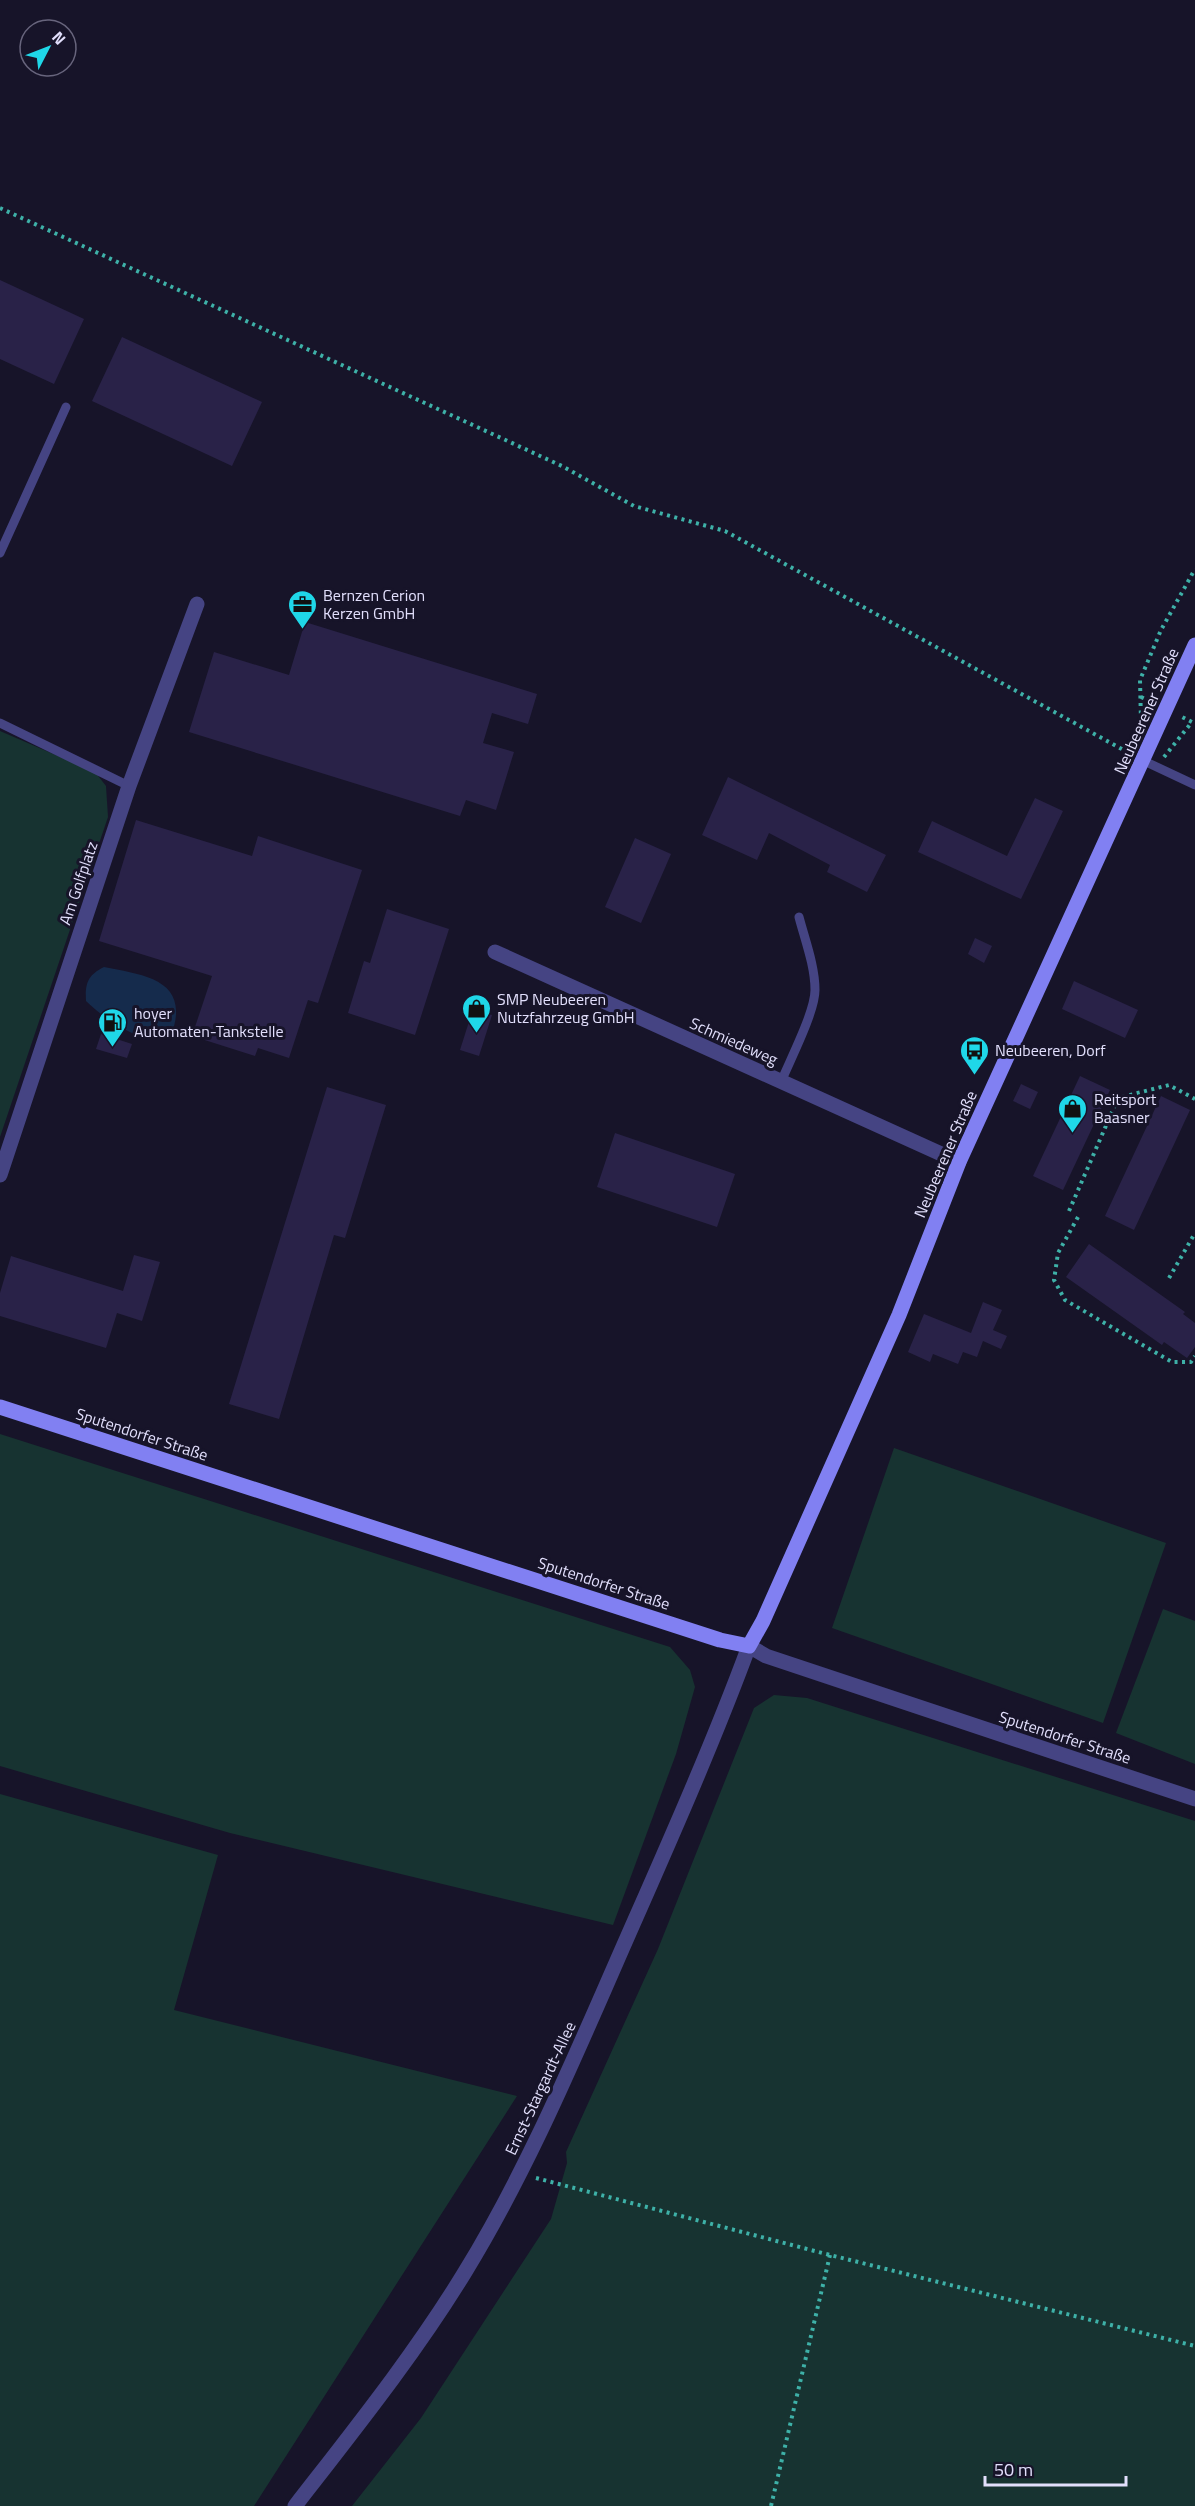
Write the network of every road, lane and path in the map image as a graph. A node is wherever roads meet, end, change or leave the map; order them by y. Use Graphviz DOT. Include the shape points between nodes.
graph roads {
  1 [pos="0,208"];
  2 [pos="66,407"];
  3 [pos="0,553"];
  4 [pos="1195,569"];
  5 [pos="196,604"];
  6 [pos="1195,645"];
  7 [pos="1141,697"];
  8 [pos="1192,722"];
  9 [pos="0,723"];
  10 [pos="1144,761"];
  11 [pos="1195,785"];
  12 [pos="129,786"];
  13 [pos="799,917"];
  14 [pos="495,952"];
  15 [pos="781,1082"];
  16 [pos="1195,1099"];
  17 [pos="959,1162"];
  18 [pos="0,1175"];
  19 [pos="1069,1211"];
  20 [pos="1078,1217"];
  21 [pos="1195,1233"];
  22 [pos="1169,1278"];
  23 [pos="1195,1356"];
  24 [pos="0,1407"];
  25 [pos="749,1646"];
  26 [pos="1195,1799"];
  27 [pos="521,2172"];
  28 [pos="830,2255"];
  29 [pos="1195,2346"];
  30 [pos="295,2506"];
  31 [pos="771,2506"];
  1 -- 10 [label="path" via="562,466 634,506 725,531"];
  2 -- 3 [label="lane"];
  4 -- 7 [label="path" via="1161,630 1140,680"];
  5 -- 12 [label="street, Am Golfplatz"];
  6 -- 10 [label="main road, Neubeerener Straße"];
  8 -- 10 [label="path" via="1165,757"];
  9 -- 12 [label="lane"];
  10 -- 11 [label="lane"];
  10 -- 17 [label="main road, Neubeerener Straße"];
  12 -- 18 [label="street, Am Golfplatz"];
  13 -- 15 [label="lane" via="815,991"];
  14 -- 15 [label="street, Schmiedeweg"];
  15 -- 17 [label="street, Schmiedeweg"];
  16 -- 19 [label="path" via="1169,1085 1118,1098"];
  17 -- 25 [label="main road, Neubeerener Straße" via="899,1316"];
  20 -- 23 [label="path" via="1058,1253 1054,1280 1065,1300 1172,1362 1191,1362"];
  21 -- 22 [label="path"];
  24 -- 25 [label="main road, Sputendorfer Straße" via="720,1640"];
  25 -- 26 [label="street, Sputendorfer Straße" via="766,1656"];
  25 -- 27 [label="street, Ernst-Stargardt-Allee" via="704,1761"];
  27 -- 28 [label="path"];
  27 -- 30 [label="street, Ernst-Stargardt-Allee" via="440,2311"];
  28 -- 29 [label="path"];
  28 -- 31 [label="path"];
}
